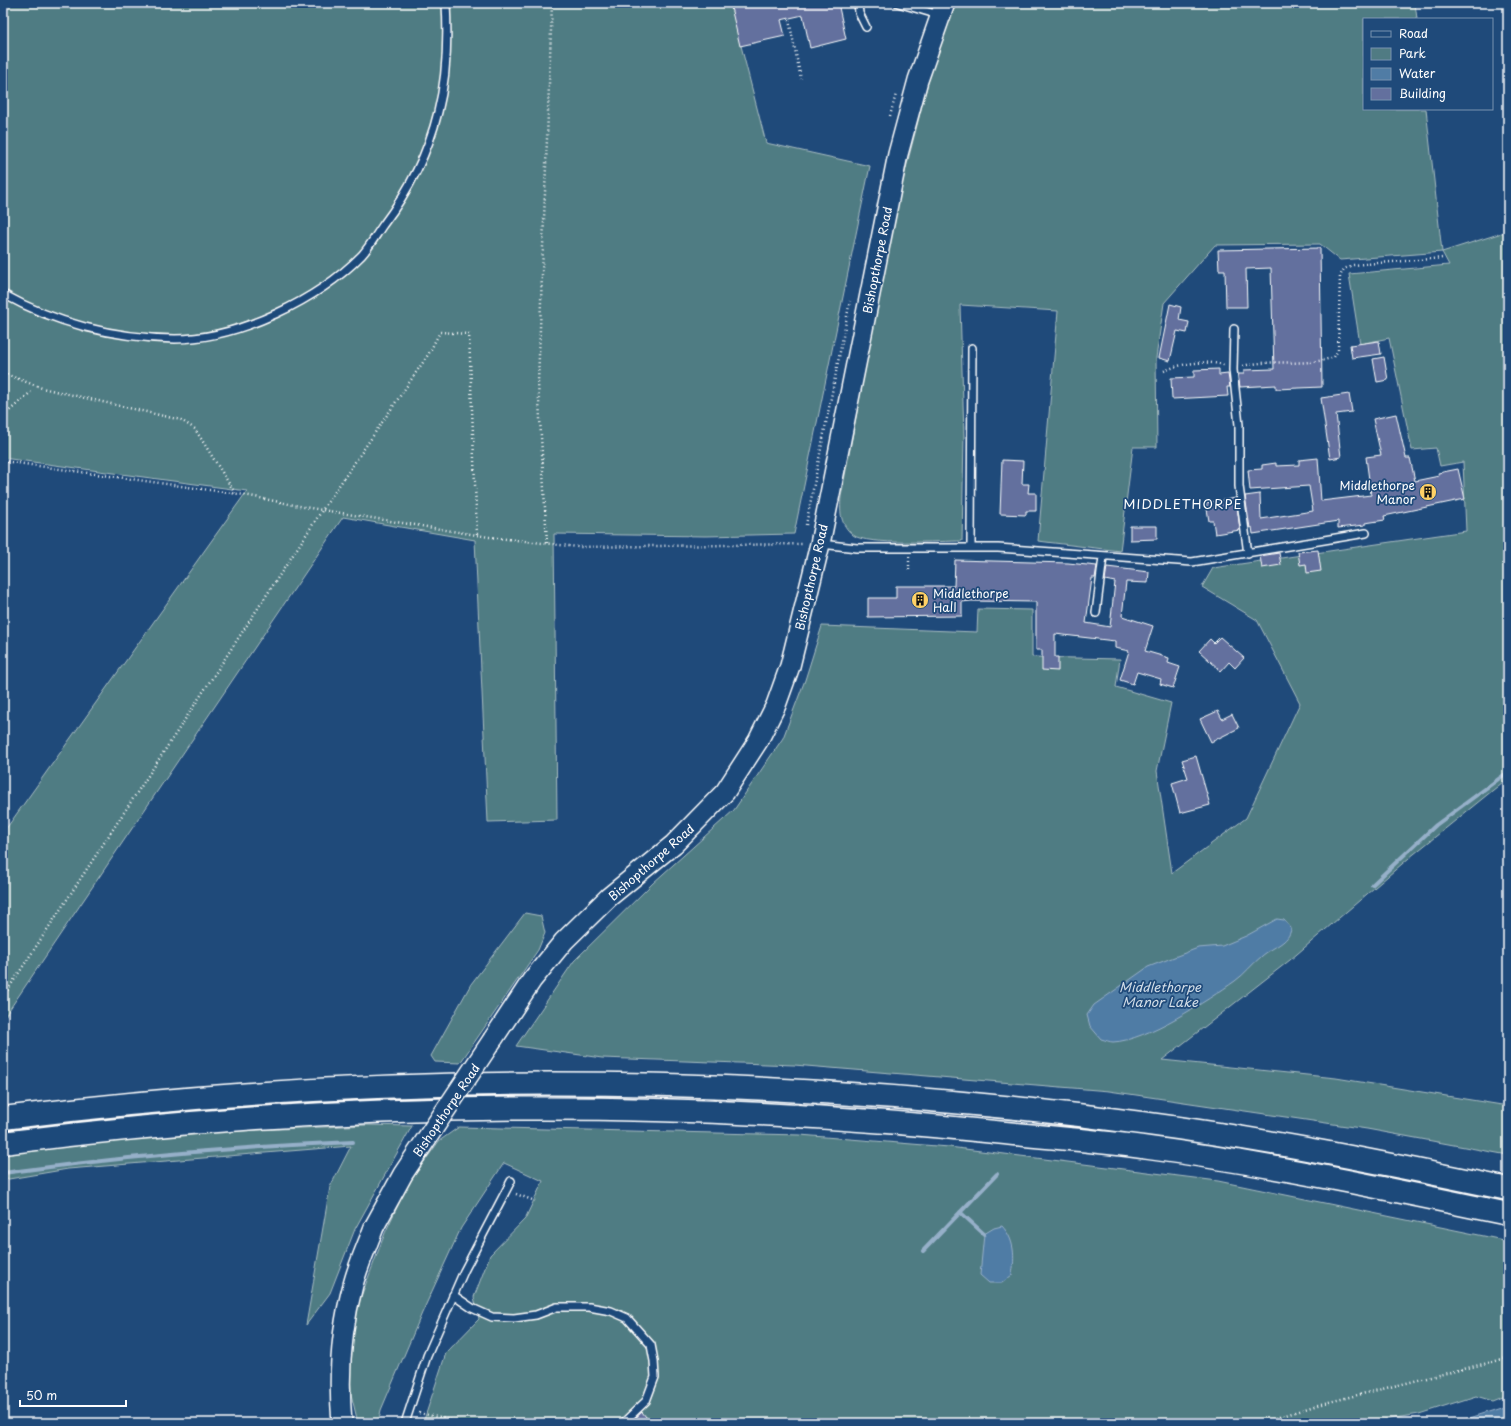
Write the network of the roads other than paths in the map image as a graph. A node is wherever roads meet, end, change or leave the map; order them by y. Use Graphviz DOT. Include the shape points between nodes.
graph roads {
  1 [pos="446,3"];
  2 [pos="858,3"];
  3 [pos="898,3"];
  4 [pos="942,9"];
  5 [pos="866,27"];
  6 [pos="3,294"];
  7 [pos="1234,329"];
  8 [pos="972,348"];
  9 [pos="1366,533"];
  10 [pos="820,544"];
  11 [pos="971,548"];
  12 [pos="1248,554"];
  13 [pos="1104,557"];
  14 [pos="1096,613"];
  15 [pos="3,1118"];
  16 [pos="3,1142"];
  17 [pos="511,1181"];
  18 [pos="1508,1189"];
  19 [pos="1508,1214"];
  20 [pos="453,1295"];
  21 [pos="342,1423"];
  22 [pos="405,1423"];
  23 [pos="623,1423"];
  1 -- 6 [label="lane" via="445,67 438,112 422,160 398,205 362,254 321,289 278,313 226,332 176,339 133,336 84,327 29,309"];
  2 -- 5 [label="lane" via="858,13"];
  3 -- 4 [label="lane"];
  4 -- 10 [label="street, Bishopthorpe Road" via="918,80 898,154"];
  7 -- 12 [label="lane" via="1233,370 1239,425 1239,486"];
  8 -- 11 [label="lane"];
  9 -- 12 [label="lane"];
  10 -- 11 [label="lane" via="857,548"];
  10 -- 21 [label="street, Bishopthorpe Road, bridge" via="790,666 776,705 758,741 725,792 674,844 609,897 564,941 532,980 403,1174 374,1227 353,1285 345,1327 340,1370"];
  11 -- 13 [label="lane"];
  12 -- 13 [label="lane" via="1185,562"];
  13 -- 14 [label="lane"];
  15 -- 18 [label="highway" via="90,1107 272,1091 508,1084 714,1087 917,1099 1149,1124 1356,1157"];
  16 -- 19 [label="highway" via="272,1117 506,1108 715,1111 919,1124 1148,1148 1352,1182"];
  17 -- 20 [label="lane"];
  20 -- 22 [label="lane" via="427,1356"];
  20 -- 23 [label="lane" via="492,1317 514,1318 536,1315 558,1307 589,1307 611,1311 627,1318 651,1345 654,1377 646,1401"];
}
